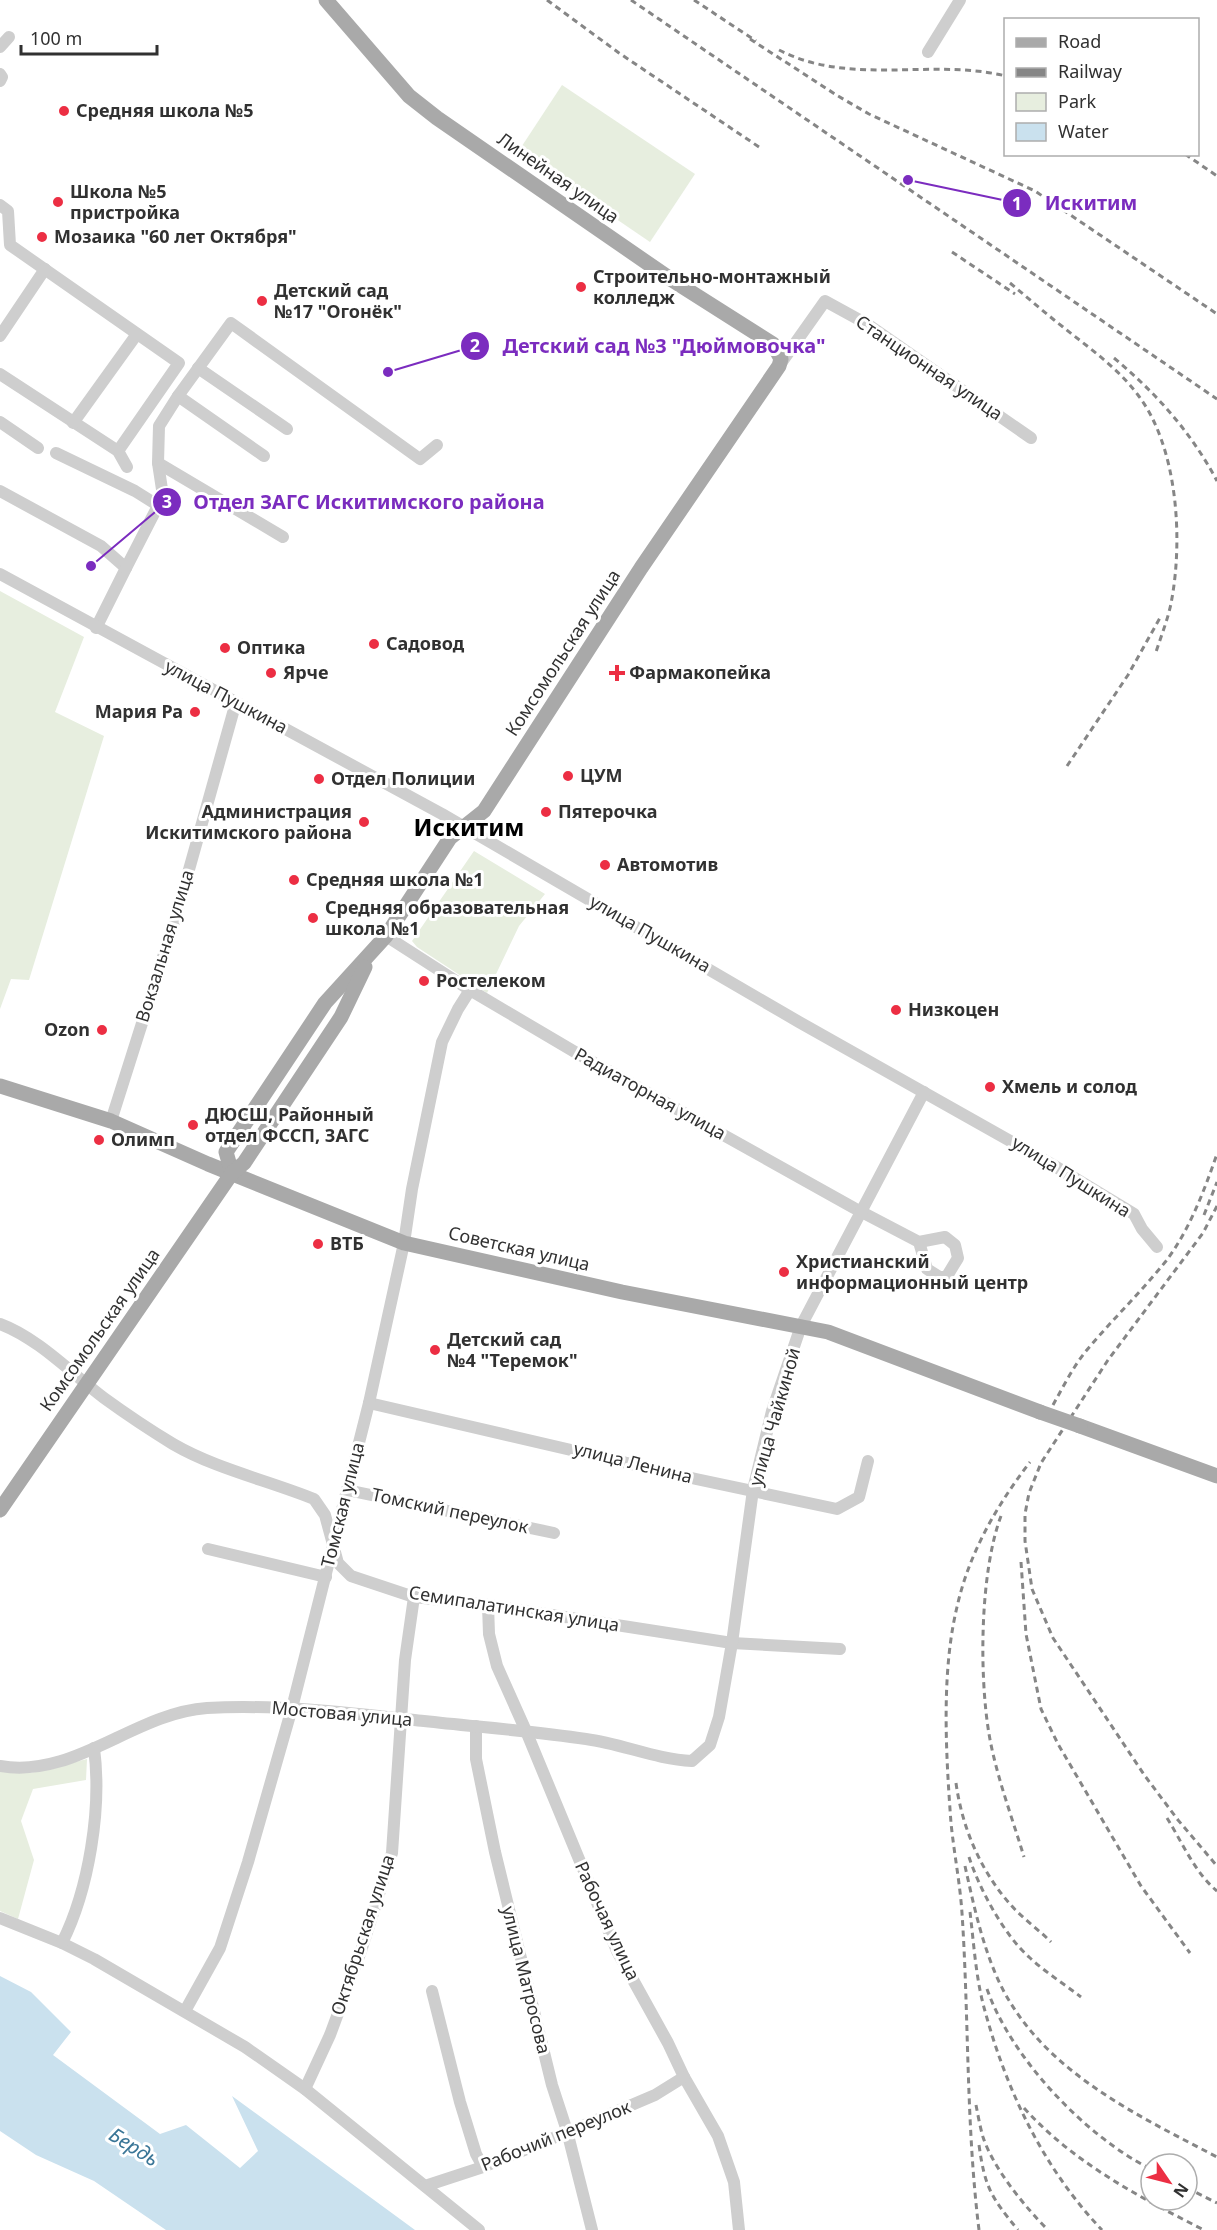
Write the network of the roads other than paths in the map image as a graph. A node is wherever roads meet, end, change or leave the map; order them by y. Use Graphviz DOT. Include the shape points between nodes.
graph roads {
  1 [pos="326,0"];
  2 [pos="960,0"];
  3 [pos="9,37"];
  4 [pos="0,47"];
  5 [pos="928,52"];
  6 [pos="0,74"];
  7 [pos="0,81"];
  8 [pos="4,208"];
  9 [pos="0,224"];
  10 [pos="45,269"];
  11 [pos="137,334"];
  12 [pos="0,336"];
  13 [pos="779,366"];
  14 [pos="198,368"];
  15 [pos="0,374"];
  16 [pos="178,396"];
  17 [pos="0,422"];
  18 [pos="73,423"];
  19 [pos="287,429"];
  20 [pos="1031,438"];
  21 [pos="437,445"];
  22 [pos="38,448"];
  23 [pos="118,452"];
  24 [pos="56,453"];
  25 [pos="264,456"];
  26 [pos="158,463"];
  27 [pos="127,467"];
  28 [pos="0,491"];
  29 [pos="159,506"];
  30 [pos="283,537"];
  31 [pos="126,568"];
  32 [pos="0,574"];
  33 [pos="96,628"];
  34 [pos="236,702"];
  35 [pos="464,826"];
  36 [pos="386,936"];
  37 [pos="372,953"];
  38 [pos="470,990"];
  39 [pos="0,1086"];
  40 [pos="924,1092"];
  41 [pos="111,1121"];
  42 [pos="232,1173"];
  43 [pos="861,1212"];
  44 [pos="919,1242"];
  45 [pos="404,1243"];
  46 [pos="1158,1247"];
  47 [pos="0,1324"];
  48 [pos="801,1326"];
  49 [pos="87,1383"];
  50 [pos="369,1403"];
  51 [pos="868,1461"];
  52 [pos="1217,1476"];
  53 [pos="347,1490"];
  54 [pos="753,1490"];
  55 [pos="0,1510"];
  56 [pos="554,1533"];
  57 [pos="332,1544"];
  58 [pos="208,1549"];
  59 [pos="326,1577"];
  60 [pos="414,1597"];
  61 [pos="488,1605"];
  62 [pos="732,1643"];
  63 [pos="840,1649"];
  64 [pos="292,1708"];
  65 [pos="401,1718"];
  66 [pos="476,1726"];
  67 [pos="526,1731"];
  68 [pos="94,1748"];
  69 [pos="692,1761"];
  70 [pos="0,1766"];
  71 [pos="0,1918"];
  72 [pos="62,1943"];
  73 [pos="432,1991"];
  74 [pos="185,2011"];
  75 [pos="684,2077"];
  76 [pos="305,2089"];
  77 [pos="567,2131"];
  78 [pos="483,2166"];
  79 [pos="425,2186"];
  80 [pos="479,2230"];
  81 [pos="592,2230"];
  82 [pos="739,2230"];
  1 -- 13 [label="main road, Линейная улица" via="408,96 672,280 773,344 781,358"];
  2 -- 5 [label="street"];
  3 -- 4 [label="street"];
  6 -- 7 [label="street"];
  8 -- 9 [label="street"];
  8 -- 10 [label="street" via="10,245"];
  10 -- 11 [label="street"];
  10 -- 12 [label="street"];
  11 -- 18 [label="street"];
  11 -- 23 [label="street" via="179,363"];
  13 -- 20 [label="street, Станционная улица" via="825,301 867,324"];
  13 -- 35 [label="main road, Комсомольская улица" via="641,568 484,810"];
  14 -- 16 [label="street"];
  14 -- 19 [label="street"];
  14 -- 21 [label="street" via="231,323 420,459"];
  15 -- 18 [label="street"];
  16 -- 25 [label="street"];
  16 -- 26 [label="street" via="159,426"];
  17 -- 22 [label="street"];
  18 -- 23 [label="street"];
  23 -- 27 [label="street"];
  24 -- 29 [label="street"];
  26 -- 29 [label="street" via="163,496"];
  26 -- 30 [label="street"];
  28 -- 31 [label="street" via="101,546"];
  29 -- 31 [label="street"];
  31 -- 33 [label="street"];
  32 -- 33 [label="street, улица Пушкина"];
  33 -- 34 [label="street, улица Пушкина"];
  34 -- 35 [label="street, улица Пушкина"];
  34 -- 41 [label="street, Вокзальная улица" via="176,916"];
  35 -- 36 [label="main road, Комсомольская улица" via="450,838"];
  35 -- 40 [label="street, улица Пушкина"];
  36 -- 37 [label="main road, Комсомольская улица"];
  36 -- 38 [label="street, Радиаторная улица"];
  37 -- 42 [label="main road, Комсомольская улица" via="341,1017 244,1163"];
  37 -- 42 [label="main road, Комсомольская улица" via="325,1003 226,1152"];
  38 -- 43 [label="street, Радиаторная улица"];
  38 -- 45 [label="street, Томская улица" via="442,1042"];
  39 -- 41 [label="main road, Советская улица"];
  40 -- 43 [label="street, улица Чайкиной"];
  40 -- 46 [label="street, улица Пушкина" via="1134,1214"];
  41 -- 42 [label="main road, Советская улица"];
  42 -- 45 [label="main road, Советская улица"];
  42 -- 49 [label="main road, Комсомольская улица"];
  43 -- 44 [label="street, Радиаторная улица"];
  43 -- 48 [label="street, улица Чайкиной"];
  45 -- 48 [label="main road, Советская улица" via="622,1292"];
  45 -- 50 [label="street, Томская улица"];
  47 -- 49 [label="street, Семипалатинская улица" via="13,1329"];
  48 -- 52 [label="main road, Советская улица, bridge" via="828,1332"];
  48 -- 54 [label="street, улица Чайкиной" via="772,1411"];
  49 -- 55 [label="main road, Комсомольская улица"];
  49 -- 57 [label="street, Семипалатинская улица" via="151,1430 202,1459 314,1499 325,1515"];
  50 -- 53 [label="street, Томская улица"];
  50 -- 54 [label="street, улица Ленина"];
  51 -- 54 [label="street, улица Ленина" via="859,1497 837,1509"];
  53 -- 56 [label="street, Томский переулок"];
  53 -- 57 [label="street, Томская улица"];
  54 -- 62 [label="street, улица Чайкиной"];
  57 -- 59 [label="street, Томская улица"];
  57 -- 60 [label="street, Семипалатинская улица" via="338,1563 351,1576"];
  58 -- 59 [label="street"];
  59 -- 64 [label="street, Томская улица"];
  60 -- 61 [label="street, Семипалатинская улица"];
  60 -- 65 [label="street, Октябрьская улица"];
  61 -- 62 [label="street, Семипалатинская улица"];
  61 -- 67 [label="street, Рабочая улица" via="489,1634 497,1666"];
  62 -- 63 [label="street, Семипалатинская улица"];
  62 -- 69 [label="street, улица Чайкиной" via="710,1745"];
  64 -- 65 [label="street, Мостовая улица"];
  64 -- 68 [label="street, Мостовая улица" via="206,1708 173,1713"];
  64 -- 74 [label="street, Томская улица" via="220,1948"];
  65 -- 66 [label="street, Мостовая улица"];
  65 -- 76 [label="street, Октябрьская улица" via="392,1853 361,1951"];
  66 -- 67 [label="street, Мостовая улица"];
  66 -- 77 [label="street, улица Матросова" via="476,1759 495,1852 552,2085"];
  67 -- 69 [label="street, Мостовая улица" via="590,1739 668,1760"];
  67 -- 75 [label="street, Рабочая улица" via="617,1951"];
  68 -- 70 [label="street, Мостовая улица" via="47,1764"];
  68 -- 72 [label="street" via="97,1766 92,1850"];
  71 -- 72 [label="street"];
  72 -- 74 [label="street"];
  73 -- 78 [label="street" via="460,2102"];
  74 -- 76 [label="street"];
  75 -- 77 [label="street, Рабочий переулок" via="654,2095"];
  75 -- 82 [label="street, Рабочая улица" via="718,2136 734,2182"];
  76 -- 79 [label="street"];
  77 -- 78 [label="street, Рабочий переулок"];
  77 -- 81 [label="street, улица Матросова"];
  78 -- 79 [label="street, Рабочий переулок"];
  79 -- 80 [label="street"];
}
